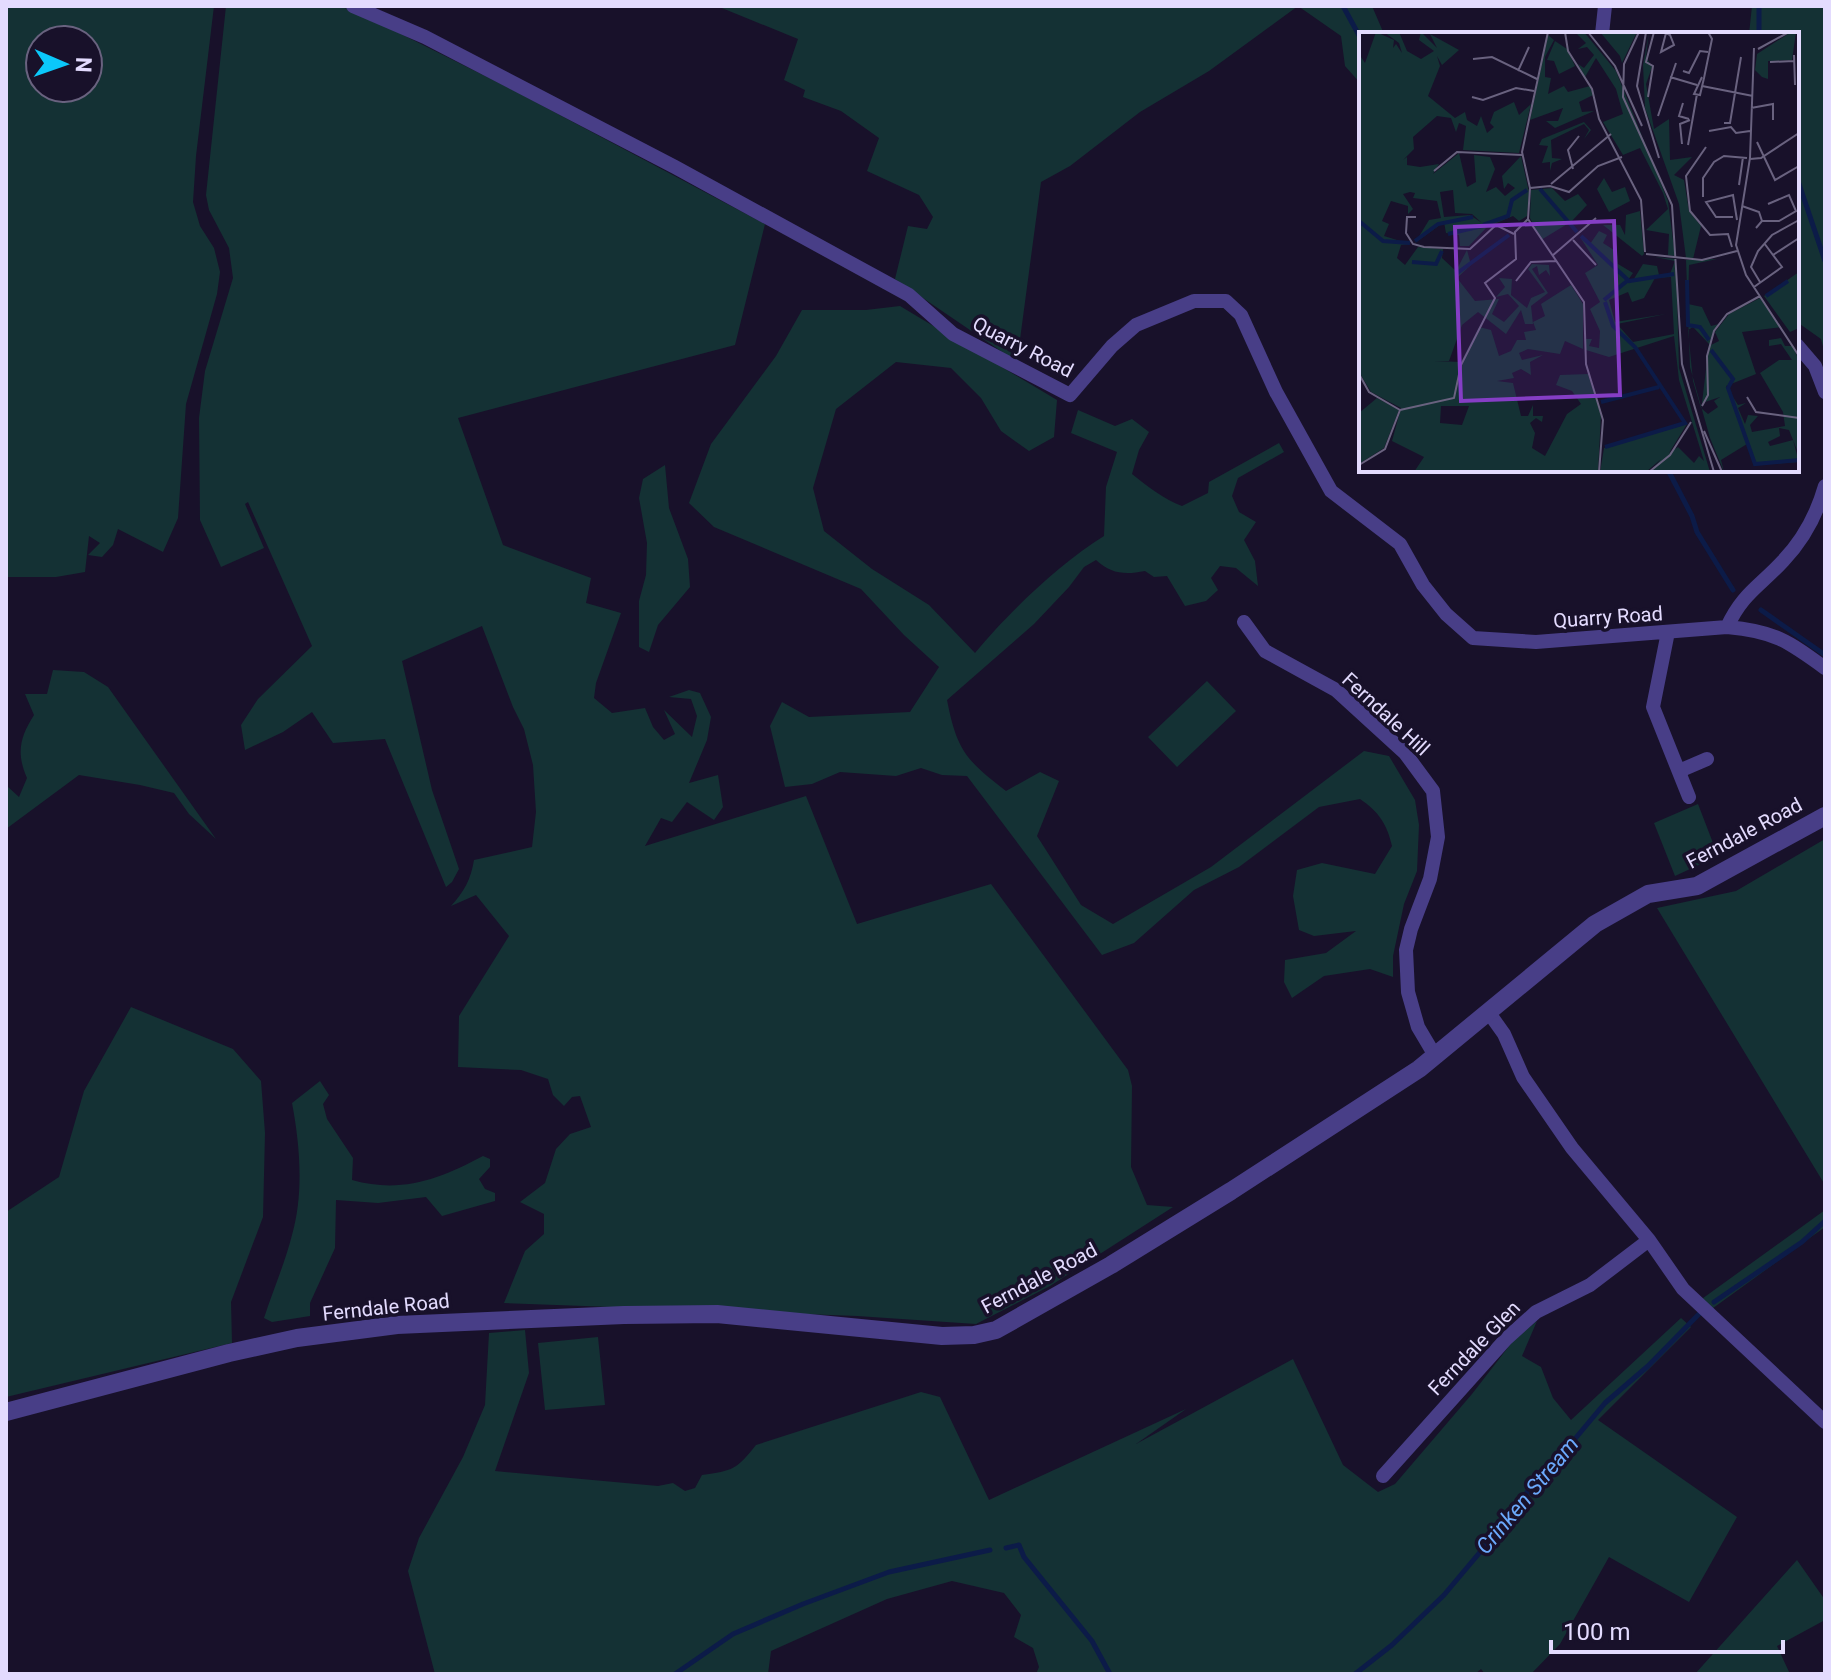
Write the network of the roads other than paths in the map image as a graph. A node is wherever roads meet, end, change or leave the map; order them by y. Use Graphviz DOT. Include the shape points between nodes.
graph roads {
  1 [pos="353,6"];
  2 [pos="1605,6"];
  3 [pos="1602,32"];
  4 [pos="1799,347"];
  5 [pos="1825,392"];
  6 [pos="1825,486"];
  7 [pos="1244,622"];
  8 [pos="1727,627"];
  9 [pos="1668,632"];
  10 [pos="1825,668"];
  11 [pos="1707,759"];
  12 [pos="1679,771"];
  13 [pos="1689,797"];
  14 [pos="1825,816"];
  15 [pos="1489,1013"];
  16 [pos="1434,1054"];
  17 [pos="1649,1240"];
  18 [pos="6,1412"];
  19 [pos="1825,1422"];
  20 [pos="1383,1476"];
  1 -- 9 [label="street, Quarry Road" via="425,37 675,167 909,295 953,334 1070,395 1136,325 1194,301 1226,301 1241,315 1331,491 1400,544 1423,585 1473,638 1536,642"];
  2 -- 3 [label="street"];
  4 -- 5 [label="street" via="1815,366"];
  6 -- 8 [label="street" via="1803,537 1749,591"];
  7 -- 16 [label="street, Ferndale Hill" via="1265,651 1336,690 1405,753 1433,791 1438,837 1406,950 1408,992 1418,1027"];
  8 -- 9 [label="street, Quarry Road"];
  8 -- 10 [label="street, Quarry Road" via="1783,639"];
  9 -- 12 [label="street" via="1653,707"];
  11 -- 12 [label="street"];
  12 -- 13 [label="street"];
  14 -- 15 [label="street, Ferndale Road" via="1697,886 1648,894 1595,924"];
  15 -- 16 [label="street, Ferndale Road"];
  15 -- 17 [label="street" via="1523,1077 1572,1148"];
  16 -- 18 [label="street, Ferndale Road" via="1231,1191 996,1330 942,1336 717,1314 397,1325 229,1353"];
  17 -- 19 [label="street" via="1683,1289"];
  17 -- 20 [label="street, Ferndale Glen" via="1590,1285 1536,1312"];
}
